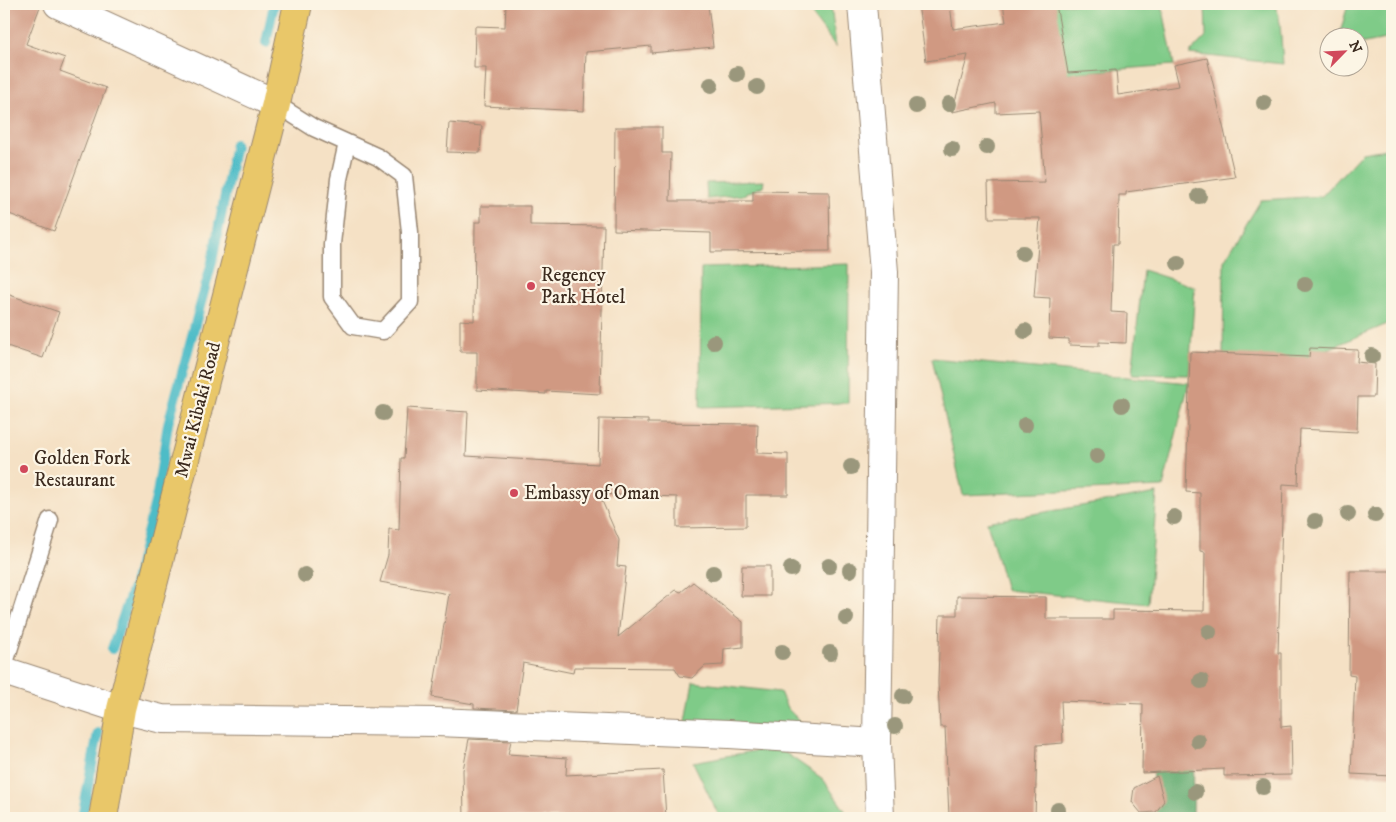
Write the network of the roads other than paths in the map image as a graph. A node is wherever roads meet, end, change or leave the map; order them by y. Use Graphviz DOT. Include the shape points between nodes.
graph roads {
  1 [pos="58,4"];
  2 [pos="298,4"];
  3 [pos="862,4"];
  4 [pos="276,104"];
  5 [pos="347,143"];
  6 [pos="50,520"];
  7 [pos="4,666"];
  8 [pos="4,671"];
  9 [pos="121,709"];
  10 [pos="877,743"];
  11 [pos="103,818"];
  12 [pos="880,818"];
  1 -- 4 [label="street"];
  2 -- 4 [label="main road, Mwai Kibaki Road"];
  3 -- 10 [label="street" via="884,272"];
  4 -- 5 [label="lane" via="314,128"];
  4 -- 9 [label="main road, Mwai Kibaki Road"];
  5 -- 5 [label="lane" via="378,157 404,176 410,232 410,302 383,331 353,326 332,297 332,244 339,179"];
  6 -- 7 [label="lane"];
  8 -- 9 [label="street"];
  9 -- 10 [label="street" via="162,719 437,722"];
  9 -- 11 [label="main road, Mwai Kibaki Road"];
  10 -- 12 [label="street"];
}
